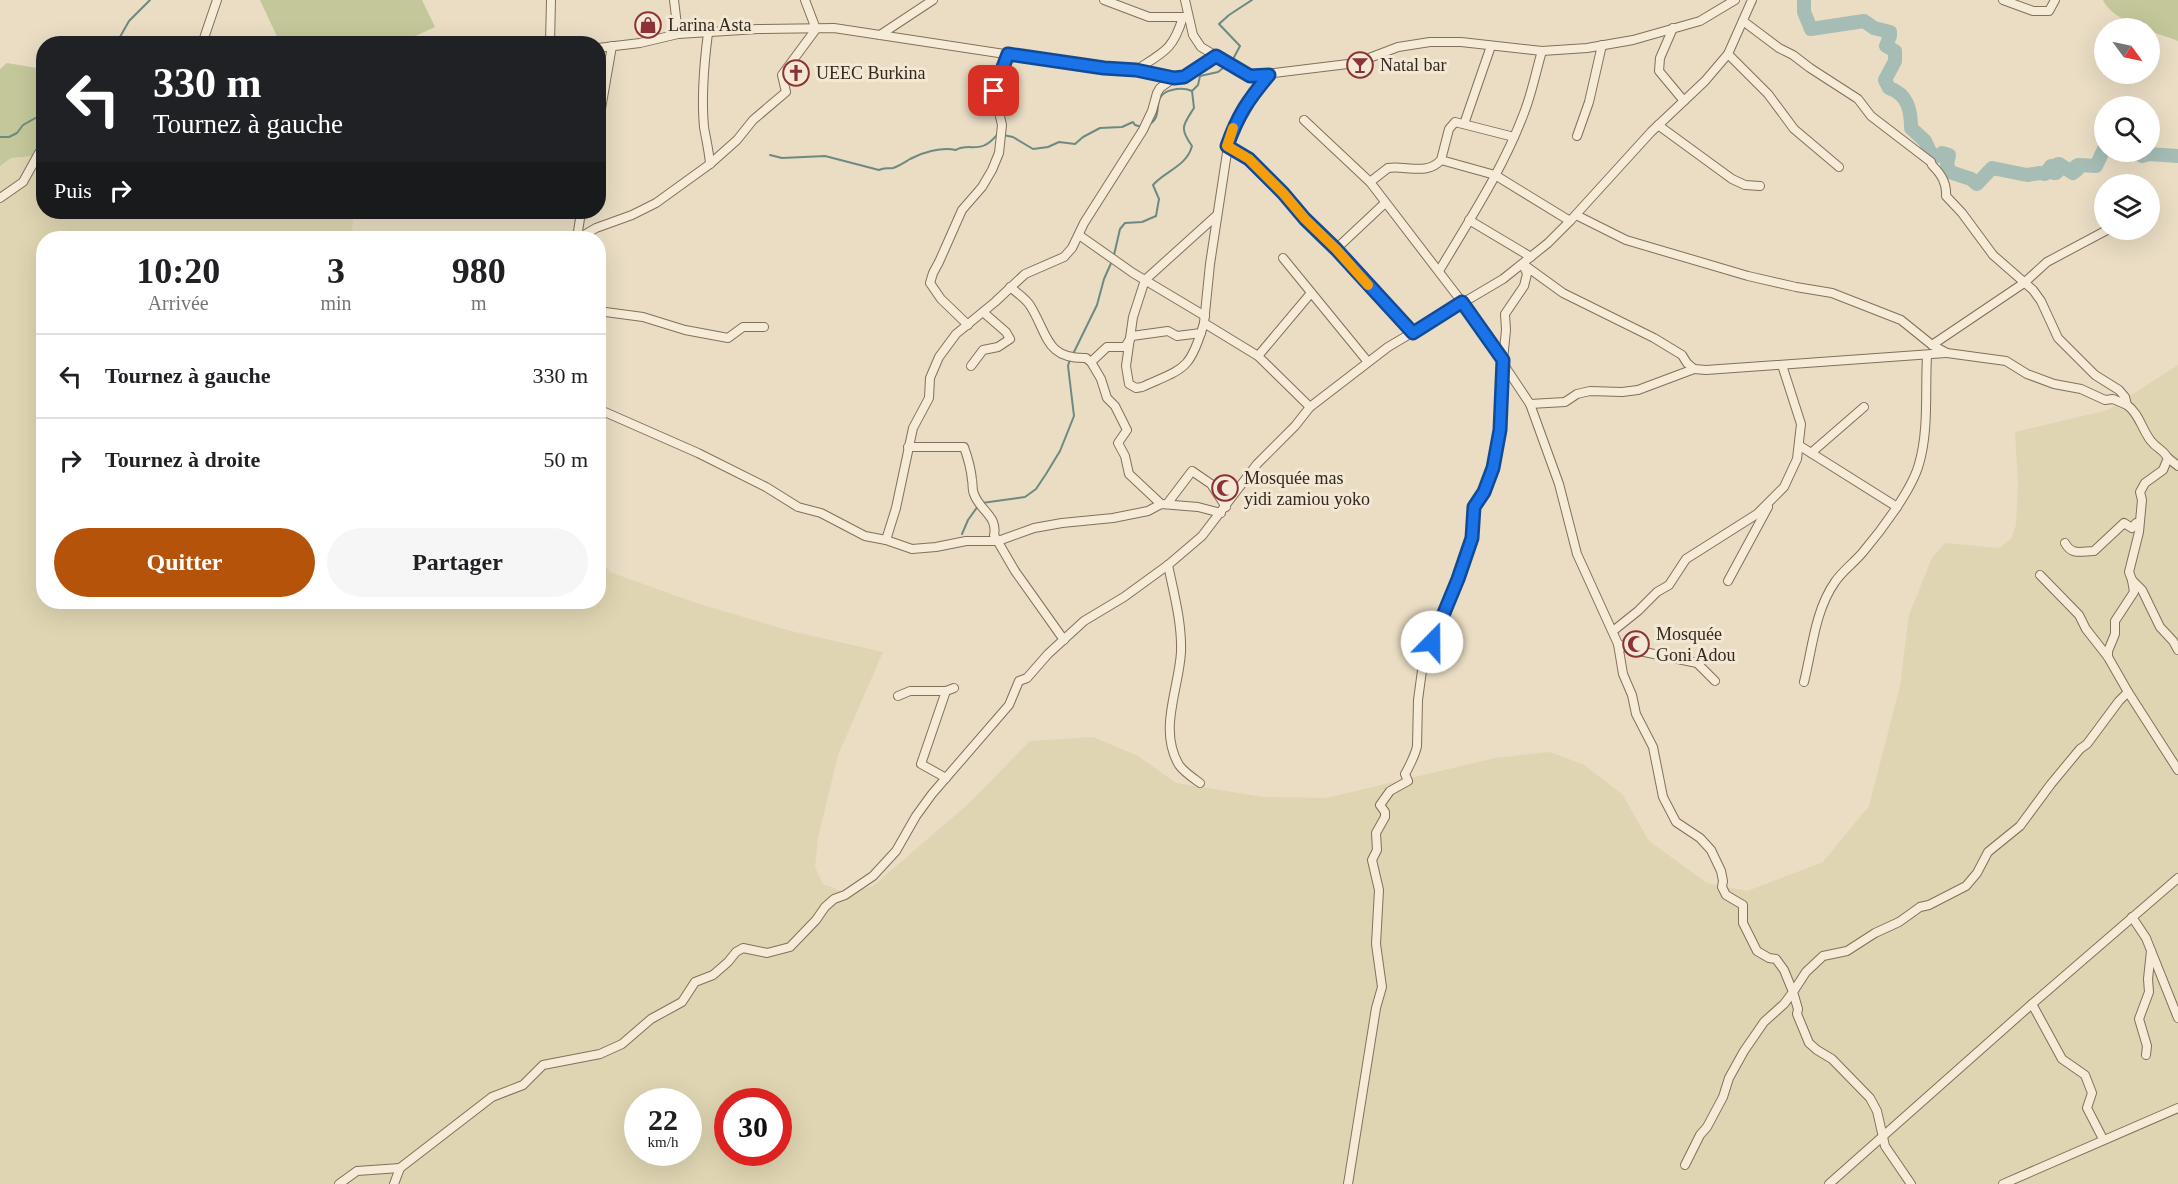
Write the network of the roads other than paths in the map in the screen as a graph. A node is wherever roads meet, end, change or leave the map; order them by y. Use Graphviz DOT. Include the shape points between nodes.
graph roads {
  1 [pos="216,0"];
  2 [pos="551,0"];
  3 [pos="674,0"];
  4 [pos="805,0"];
  5 [pos="933,0"];
  6 [pos="1104,0"];
  7 [pos="1185,0"];
  8 [pos="1735,0"];
  9 [pos="1752,0"];
  10 [pos="2002,0"];
  11 [pos="2055,0"];
  12 [pos="1185,17"];
  13 [pos="1743,21"];
  14 [pos="1673,28"];
  15 [pos="816,29"];
  16 [pos="708,33"];
  17 [pos="678,34"];
  18 [pos="205,36"];
  19 [pos="550,36"];
  20 [pos="880,36"];
  21 [pos="1602,45"];
  22 [pos="612,46"];
  23 [pos="1491,46"];
  24 [pos="606,47"];
  25 [pos="1542,51"];
  26 [pos="1008,54"];
  27 [pos="1728,54"];
  28 [pos="1224,61"];
  29 [pos="1136,70"];
  30 [pos="1269,75"];
  31 [pos="1174,78"];
  32 [pos="606,80"];
  33 [pos="1684,100"];
  34 [pos="1304,120"];
  35 [pos="1464,124"];
  36 [pos="1658,125"];
  37 [pos="1577,136"];
  38 [pos="1514,137"];
  39 [pos="1227,146"];
  40 [pos="36,158"];
  41 [pos="1441,160"];
  42 [pos="710,164"];
  43 [pos="1839,167"];
  44 [pos="1495,176"];
  45 [pos="1370,182"];
  46 [pos="1760,186"];
  47 [pos="0,198"];
  48 [pos="1385,203"];
  49 [pos="1217,215"];
  50 [pos="1573,218"];
  51 [pos="1469,220"];
  52 [pos="591,231"];
  53 [pos="1078,235"];
  54 [pos="2094,237"];
  55 [pos="1336,249"];
  56 [pos="1531,257"];
  57 [pos="1283,258"];
  58 [pos="1523,264"];
  59 [pos="1439,270"];
  60 [pos="1144,280"];
  61 [pos="2024,283"];
  62 [pos="1010,287"];
  63 [pos="1311,293"];
  64 [pos="1462,302"];
  65 [pos="606,312"];
  66 [pos="983,312"];
  67 [pos="1204,320"];
  68 [pos="968,325"];
  69 [pos="764,327"];
  70 [pos="1201,333"];
  71 [pos="1413,333"];
  72 [pos="1132,336"];
  73 [pos="1932,345"];
  74 [pos="1947,353"];
  75 [pos="1258,356"];
  76 [pos="1927,356"];
  77 [pos="1503,360"];
  78 [pos="1091,362"];
  79 [pos="1368,362"];
  80 [pos="1782,365"];
  81 [pos="971,366"];
  82 [pos="1694,369"];
  83 [pos="1530,404"];
  84 [pos="2127,405"];
  85 [pos="1310,407"];
  86 [pos="1864,407"];
  87 [pos="606,413"];
  88 [pos="1800,446"];
  89 [pos="908,447"];
  90 [pos="1811,453"];
  91 [pos="2168,458"];
  92 [pos="2178,466"];
  93 [pos="1772,499"];
  94 [pos="1164,504"];
  95 [pos="1897,507"];
  96 [pos="1223,510"];
  97 [pos="2139,524"];
  98 [pos="886,540"];
  99 [pos="998,541"];
  100 [pos="2065,543"];
  101 [pos="1168,566"];
  102 [pos="2040,575"];
  103 [pos="2132,580"];
  104 [pos="1728,581"];
  105 [pos="1613,631"];
  106 [pos="1064,640"];
  107 [pos="1618,644"];
  108 [pos="2178,650"];
  109 [pos="2108,657"];
  110 [pos="1715,681"];
  111 [pos="1804,682"];
  112 [pos="2128,692"];
  113 [pos="898,696"];
  114 [pos="2178,770"];
  115 [pos="946,778"];
  116 [pos="1200,783"];
  117 [pos="2178,878"];
  118 [pos="2132,917"];
  119 [pos="2151,951"];
  120 [pos="1793,992"];
  121 [pos="2032,1004"];
  122 [pos="2178,1018"];
  123 [pos="2146,1055"];
  124 [pos="2178,1108"];
  125 [pos="1882,1137"];
  126 [pos="2103,1139"];
  127 [pos="1685,1165"];
  128 [pos="400,1168"];
  129 [pos="339,1184"];
  130 [pos="394,1184"];
  131 [pos="1348,1184"];
  132 [pos="1829,1184"];
  133 [pos="1911,1184"];
  134 [pos="2003,1184"];
  1 -- 18 [label="street"];
  2 -- 19 [label="street"];
  3 -- 17 [label="street"];
  4 -- 15 [label="street"];
  5 -- 20 [label="street"];
  6 -- 12 [label="street" via="1149,17"];
  7 -- 12 [label="street"];
  8 -- 14 [label="street" via="1700,21"];
  9 -- 13 [label="street"];
  10 -- 11 [label="street" via="2038,12 2049,10"];
  12 -- 28 [label="street" via="1201,47"];
  12 -- 29 [label="street" via="1171,46"];
  13 -- 27 [label="street"];
  13 -- 61 [label="street" via="1858,99 1871,116 1931,162 1941,174 1946,196 1993,255"];
  14 -- 21 [label="street"];
  14 -- 33 [label="street" via="1659,70"];
  15 -- 16 [label="street"];
  15 -- 20 [label="street"];
  15 -- 42 [label="street" via="782,75 786,92"];
  16 -- 17 [label="street"];
  16 -- 42 [label="street" via="703,97"];
  17 -- 22 [label="street"];
  20 -- 26 [label="street"];
  21 -- 25 [label="street"];
  21 -- 37 [label="street"];
  22 -- 24 [label="street"];
  22 -- 32 [label="street"];
  23 -- 25 [label="street"];
  23 -- 30 [label="street" via="1430,42 1398,47 1356,63"];
  23 -- 35 [label="street"];
  25 -- 38 [label="street"];
  26 -- 29 [label="street"];
  26 -- 68 [label="street" via="994,91 1002,125 999,153 982,187 962,210 930,283"];
  27 -- 33 [label="street"];
  27 -- 43 [label="street" via="1768,94 1794,129"];
  28 -- 30 [label="street" via="1250,76"];
  28 -- 31 [label="street"];
  29 -- 31 [label="street"];
  30 -- 39 [label="street" via="1236,120"];
  31 -- 53 [label="street" via="1160,88 1143,130"];
  33 -- 36 [label="street"];
  34 -- 45 [label="street"];
  35 -- 38 [label="street"];
  35 -- 41 [label="street" via="1451,124"];
  36 -- 46 [label="street" via="1732,179"];
  36 -- 50 [label="street"];
  38 -- 44 [label="street"];
  39 -- 49 [label="street"];
  39 -- 55 [label="street" via="1249,159"];
  40 -- 47 [label="street" via="22,182"];
  41 -- 44 [label="street"];
  41 -- 45 [label="street" via="1433,167 1416,170 1388,168"];
  42 -- 52 [label="street" via="656,202"];
  44 -- 50 [label="street"];
  44 -- 51 [label="street"];
  45 -- 48 [label="street"];
  48 -- 55 [label="street"];
  48 -- 59 [label="street"];
  49 -- 60 [label="street"];
  49 -- 67 [label="street"];
  50 -- 56 [label="street"];
  50 -- 73 [label="street" via="1626,240 1748,276 1832,292 1901,320"];
  51 -- 56 [label="street"];
  51 -- 59 [label="street"];
  53 -- 60 [label="street"];
  53 -- 62 [label="street" via="1064,257 1026,274"];
  54 -- 61 [label="street" via="2047,262"];
  55 -- 71 [label="street"];
  56 -- 58 [label="street"];
  57 -- 63 [label="street"];
  58 -- 64 [label="street"];
  58 -- 77 [label="street" via="1527,274 1524,286 1505,314"];
  58 -- 82 [label="street" via="1563,293 1673,349"];
  59 -- 64 [label="street"];
  60 -- 67 [label="street"];
  60 -- 72 [label="street" via="1133,317"];
  61 -- 73 [label="street"];
  61 -- 84 [label="street" via="2041,301 2058,338 2102,381 2119,390"];
  62 -- 66 [label="street"];
  62 -- 78 [label="street" via="1030,304 1052,347 1069,358 1086,358"];
  63 -- 75 [label="street"];
  63 -- 79 [label="street"];
  64 -- 71 [label="street"];
  64 -- 77 [label="street"];
  65 -- 69 [label="street" via="644,317 728,338 743,327"];
  66 -- 68 [label="street"];
  66 -- 81 [label="street" via="1010,339 984,350"];
  67 -- 70 [label="street"];
  67 -- 75 [label="street"];
  68 -- 89 [label="street" via="939,357 930,378 929,398"];
  70 -- 72 [label="street" via="1177,336 1168,331"];
  70 -- 72 [label="street" via="1185,366 1136,388 1129,384 1126,366"];
  71 -- 79 [label="street"];
  72 -- 78 [label="street" via="1125,347 1107,347"];
  73 -- 74 [label="street"];
  74 -- 76 [label="street"];
  74 -- 84 [label="street" via="2006,361 2054,384"];
  75 -- 85 [label="street"];
  76 -- 80 [label="street"];
  76 -- 95 [label="street" via="1924,440 1919,467"];
  77 -- 83 [label="street"];
  77 -- 131 [label="street" via="1500,430 1493,468 1474,507 1472,538 1423,663 1416,753 1408,763 1408,781 1390,791 1380,805 1385,817 1376,833 1377,850 1372,860 1379,890 1376,944 1382,987"];
  78 -- 94 [label="street" via="1127,430 1118,443 1129,474"];
  79 -- 85 [label="street"];
  80 -- 82 [label="street"];
  80 -- 88 [label="street" via="1801,424"];
  82 -- 83 [label="street" via="1638,390 1590,392 1565,402"];
  83 -- 105 [label="street" via="1559,484 1578,554"];
  84 -- 91 [label="street" via="2150,440"];
  85 -- 96 [label="street" via="1257,464"];
  86 -- 90 [label="street"];
  87 -- 98 [label="street" via="698,453 798,507 821,513 865,536"];
  88 -- 90 [label="street"];
  88 -- 93 [label="street" via="1784,487"];
  89 -- 98 [label="street"];
  89 -- 99 [label="street" via="964,447 973,493 993,520"];
  90 -- 95 [label="street"];
  91 -- 92 [label="street"];
  91 -- 97 [label="street" via="2163,470 2145,483 2140,492"];
  93 -- 104 [label="street"];
  93 -- 105 [label="street" via="1756,514 1686,559 1669,585"];
  94 -- 96 [label="street"];
  94 -- 96 [label="street" via="1192,471 1210,484"];
  94 -- 99 [label="street" via="1113,518 1034,528"];
  95 -- 111 [label="street" via="1827,594"];
  96 -- 101 [label="street" via="1202,536"];
  97 -- 100 [label="street" via="2130,528 2124,523 2094,551 2074,552"];
  97 -- 103 [label="street" via="2129,572"];
  98 -- 99 [label="street" via="912,549"];
  99 -- 106 [label="street"];
  101 -- 106 [label="street" via="1083,621"];
  101 -- 116 [label="street" via="1179,614 1181,652 1170,719 1172,750 1180,767"];
  102 -- 109 [label="street" via="2079,615"];
  103 -- 108 [label="street"];
  103 -- 109 [label="street" via="2134,592 2115,621"];
  105 -- 107 [label="street"];
  106 -- 115 [label="street" via="1028,678 1019,681 1008,705"];
  107 -- 110 [label="street" via="1697,663"];
  107 -- 120 [label="street" via="1624,680 1638,720 1653,747 1664,797 1673,817 1706,843 1719,865 1726,895 1743,905 1743,923 1757,951 1776,959"];
  109 -- 112 [label="street"];
  112 -- 114 [label="street"];
  112 -- 120 [label="street" via="2020,826 1988,852 1966,886 1920,907 1847,951 1823,956"];
  113 -- 115 [label="street" via="910,691 950,690 921,764"];
  115 -- 128 [label="street" via="873,876 834,899 790,946 767,953 743,948 713,975 695,982 682,1002 651,1019 622,1044 600,1054 543,1065 523,1085 492,1097"];
  117 -- 118 [label="street"];
  118 -- 119 [label="street"];
  118 -- 121 [label="street"];
  119 -- 122 [label="street"];
  119 -- 123 [label="street" via="2149,992 2139,1019"];
  120 -- 125 [label="street" via="1809,1043 1832,1059 1870,1098"];
  120 -- 127 [label="street" via="1764,1022 1744,1051"];
  121 -- 125 [label="street"];
  121 -- 126 [label="street" via="2062,1059 2085,1075 2092,1093 2087,1108"];
  124 -- 126 [label="street"];
  125 -- 132 [label="street"];
  125 -- 133 [label="street"];
  126 -- 134 [label="street"];
  128 -- 129 [label="street" via="357,1171"];
  128 -- 130 [label="street"];
}
